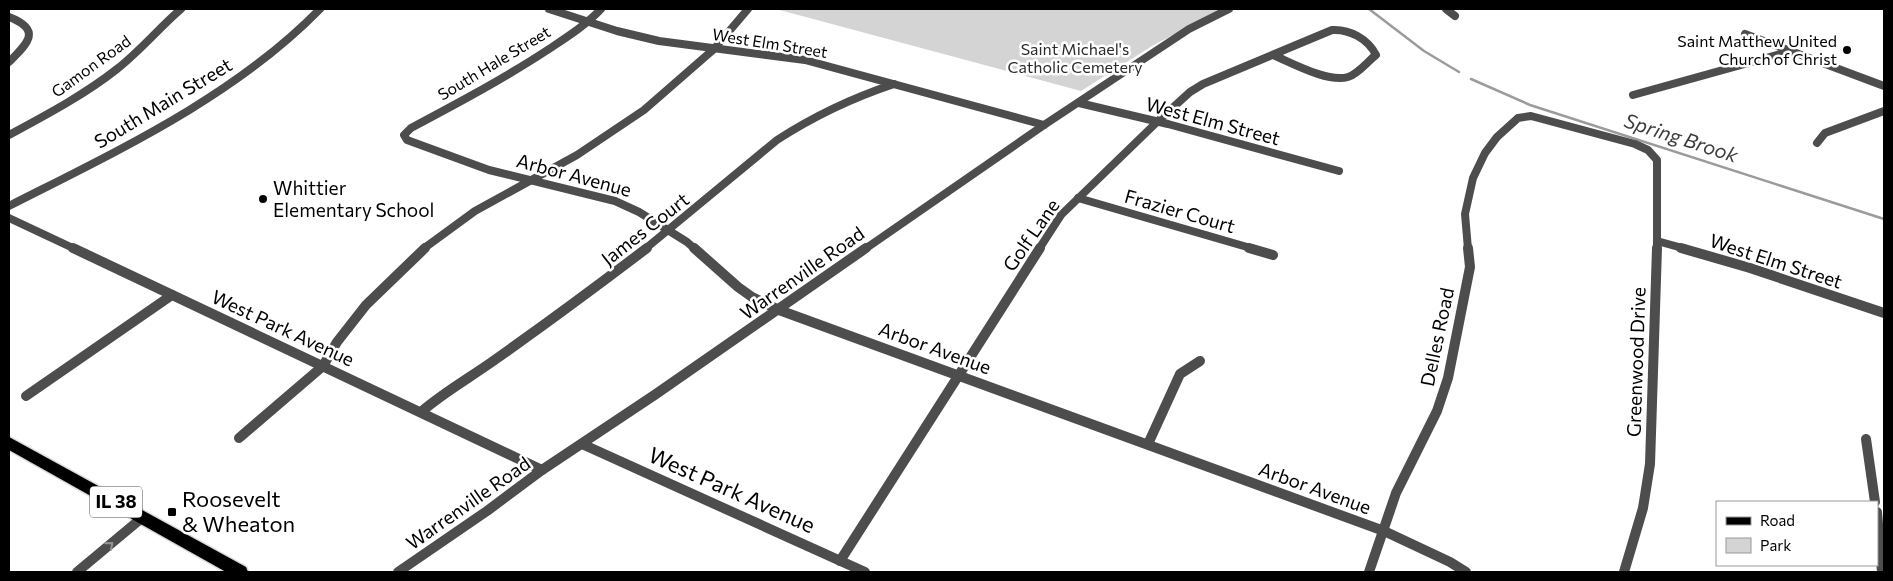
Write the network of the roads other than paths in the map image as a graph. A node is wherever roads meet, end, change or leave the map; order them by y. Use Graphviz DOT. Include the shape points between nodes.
graph roads {
  1 [pos="181,9"];
  2 [pos="320,9"];
  3 [pos="549,9"];
  4 [pos="601,9"];
  5 [pos="748,9"];
  6 [pos="1229,9"];
  7 [pos="1446,9"];
  8 [pos="1455,16"];
  9 [pos="9,17"];
  10 [pos="588,21"];
  11 [pos="1745,34"];
  12 [pos="714,49"];
  13 [pos="1791,51"];
  14 [pos="1273,55"];
  15 [pos="9,62"];
  16 [pos="894,84"];
  17 [pos="1884,86"];
  18 [pos="1634,95"];
  19 [pos="1078,103"];
  20 [pos="1884,111"];
  21 [pos="1157,122"];
  22 [pos="1044,125"];
  23 [pos="9,135"];
  24 [pos="407,140"];
  25 [pos="1817,143"];
  26 [pos="1651,152"];
  27 [pos="1339,171"];
  28 [pos="530,181"];
  29 [pos="1078,198"];
  30 [pos="9,206"];
  31 [pos="9,218"];
  32 [pos="670,230"];
  33 [pos="1657,241"];
  34 [pos="1273,255"];
  35 [pos="172,295"];
  36 [pos="779,310"];
  37 [pos="1884,313"];
  38 [pos="1200,361"];
  39 [pos="324,366"];
  40 [pos="958,375"];
  41 [pos="26,396"];
  42 [pos="421,412"];
  43 [pos="239,438"];
  44 [pos="1866,440"];
  45 [pos="9,443"];
  46 [pos="582,444"];
  47 [pos="1148,444"];
  48 [pos="542,470"];
  49 [pos="1875,501"];
  50 [pos="143,517"];
  51 [pos="1878,524"];
  52 [pos="1384,531"];
  53 [pos="840,561"];
  54 [pos="77,572"];
  55 [pos="240,572"];
  56 [pos="398,572"];
  57 [pos="865,572"];
  58 [pos="1369,572"];
  59 [pos="1466,572"];
  60 [pos="1624,572"];
  61 [pos="1882,572"];
  1 -- 23 [label="street, Gamon Road" via="105,77"];
  2 -- 30 [label="street, South Main Street" via="277,48 202,101 124,147"];
  3 -- 10 [label="street, West Elm Street"];
  4 -- 10 [label="street, South Hale Street"];
  5 -- 12 [label="street"];
  6 -- 19 [label="street, Warrenville Road" via="1189,29"];
  7 -- 8 [label="street"];
  9 -- 15 [label="street" via="25,25 29,34 28,43"];
  10 -- 12 [label="street, West Elm Street" via="645,38"];
  10 -- 24 [label="street, South Hale Street" via="504,77 411,128 404,135"];
  11 -- 13 [label="street"];
  12 -- 16 [label="street, West Elm Street" via="805,60"];
  12 -- 28 [label="street" via="675,86 623,126"];
  13 -- 17 [label="street"];
  13 -- 18 [label="street"];
  14 -- 14 [label="street, Golf Lane" via="1332,30 1342,29 1351,32 1376,55 1344,79 1332,78"];
  14 -- 21 [label="street, Golf Lane" via="1203,84"];
  16 -- 22 [label="street, West Elm Street"];
  16 -- 32 [label="street, James Court" via="833,106 793,129"];
  19 -- 21 [label="street, West Elm Street"];
  19 -- 22 [label="street, Warrenville Road"];
  20 -- 25 [label="street" via="1825,133"];
  21 -- 27 [label="street, West Elm Street"];
  21 -- 29 [label="street, Golf Lane"];
  22 -- 36 [label="street, Warrenville Road"];
  24 -- 28 [label="street, Arbor Avenue" via="469,164"];
  26 -- 33 [label="street, Greenwood Drive" via="1657,160"];
  26 -- 52 [label="street, Delles Road" via="1626,141 1537,117 1525,117 1511,123 1485,153 1473,178 1465,214 1470,266 1448,378 1437,411 1396,493"];
  28 -- 32 [label="street, Arbor Avenue" via="615,201"];
  28 -- 39 [label="street" via="475,211 429,244 366,305 337,342"];
  29 -- 34 [label="street, Frazier Court"];
  29 -- 40 [label="street, Golf Lane" via="1061,215"];
  31 -- 35 [label="street, West Park Avenue"];
  32 -- 36 [label="street, Arbor Avenue" via="738,287"];
  32 -- 42 [label="street, James Court" via="559,315"];
  33 -- 37 [label="street, West Elm Street"];
  33 -- 60 [label="street, Greenwood Drive" via="1650,464 1642,508"];
  35 -- 39 [label="street, West Park Avenue"];
  35 -- 41 [label="street"];
  36 -- 40 [label="street, Arbor Avenue"];
  36 -- 46 [label="street, Warrenville Road"];
  38 -- 47 [label="street" via="1180,374"];
  39 -- 42 [label="street, West Park Avenue"];
  39 -- 43 [label="street"];
  40 -- 47 [label="street, Arbor Avenue"];
  40 -- 53 [label="street, Golf Lane"];
  42 -- 48 [label="street, West Park Avenue"];
  44 -- 49 [label="street"];
  45 -- 50 [label="main road, IL 38"];
  46 -- 48 [label="street, Warrenville Road"];
  46 -- 53 [label="street, West Park Avenue"];
  47 -- 52 [label="street, Arbor Avenue"];
  48 -- 56 [label="street, Warrenville Road"];
  54 -- 50 [label="street, one-way"];
  50 -- 55 [label="main road, IL 38"];
  51 -- 61 [label="street"];
  52 -- 58 [label="street, Delles Road"];
  52 -- 59 [label="street, Arbor Avenue"];
  53 -- 57 [label="street, West Park Avenue"];
}
